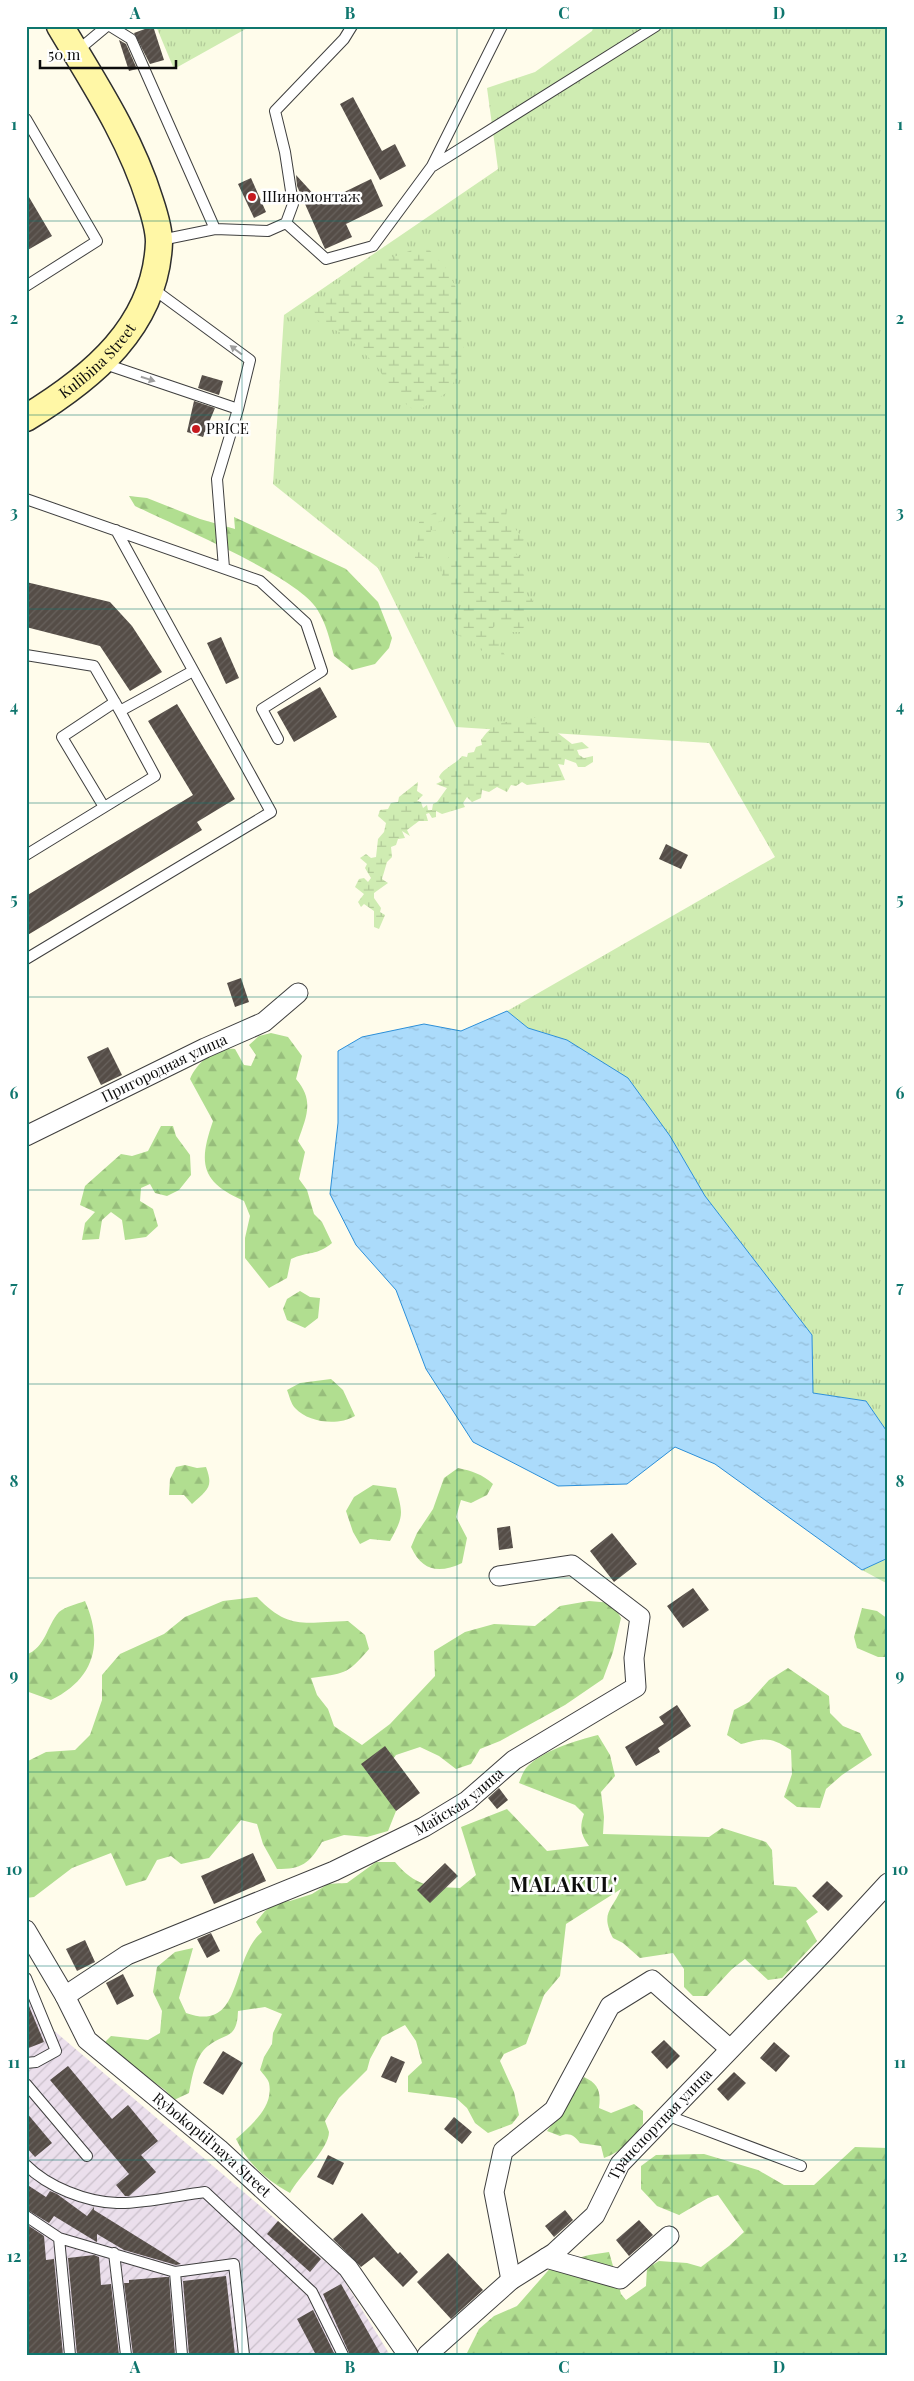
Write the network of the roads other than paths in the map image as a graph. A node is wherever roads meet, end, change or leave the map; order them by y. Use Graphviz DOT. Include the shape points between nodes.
graph roads {
  1 [pos="60,26"];
  2 [pos="109,26"];
  3 [pos="352,26"];
  4 [pos="502,26"];
  5 [pos="656,26"];
  6 [pos="75,52"];
  7 [pos="26,119"];
  8 [pos="432,166"];
  9 [pos="286,223"];
  10 [pos="215,229"];
  11 [pos="159,240"];
  12 [pos="26,286"];
  13 [pos="152,288"];
  14 [pos="101,363"];
  15 [pos="238,409"];
  16 [pos="26,418"];
  17 [pos="26,499"];
  18 [pos="116,530"];
  19 [pos="224,568"];
  20 [pos="26,655"];
  21 [pos="193,671"];
  22 [pos="118,707"];
  23 [pos="278,739"];
  24 [pos="104,807"];
  25 [pos="26,855"];
  26 [pos="26,959"];
  27 [pos="298,993"];
  28 [pos="26,1136"];
  29 [pos="499,1576"];
  30 [pos="888,1883"];
  31 [pos="26,1930"];
  32 [pos="26,1978"];
  33 [pos="65,1996"];
  34 [pos="730,2049"];
  35 [pos="26,2063"];
  36 [pos="26,2084"];
  37 [pos="666,2116"];
  38 [pos="87,2156"];
  39 [pos="26,2165"];
  40 [pos="801,2166"];
  41 [pos="26,2216"];
  42 [pos="669,2236"];
  43 [pos="59,2238"];
  44 [pos="114,2253"];
  45 [pos="546,2258"];
  46 [pos="175,2272"];
  47 [pos="512,2280"];
  48 [pos="70,2355"];
  49 [pos="126,2355"];
  50 [pos="182,2355"];
  51 [pos="244,2355"];
  52 [pos="343,2355"];
  53 [pos="408,2355"];
  54 [pos="427,2355"];
  1 -- 6 [label="main road"];
  2 -- 6 [label="lane"];
  2 -- 10 [label="lane" via="131,39"];
  3 -- 9 [label="lane" via="344,39 275,111 293,204"];
  4 -- 8 [label="lane"];
  5 -- 8 [label="lane"];
  6 -- 11 [label="main road" via="119,124 141,172"];
  7 -- 12 [label="lane" via="97,241"];
  8 -- 9 [label="lane" via="373,246 326,259"];
  9 -- 10 [label="lane" via="268,231"];
  10 -- 11 [label="lane"];
  11 -- 13 [label="main road, Kulibina Street"];
  13 -- 14 [label="main road, Kulibina Street" via="134,326"];
  15 -- 13 [label="lane, one-way" via="250,360"];
  14 -- 15 [label="lane, one-way"];
  14 -- 16 [label="main road, Kulibina Street"];
  15 -- 19 [label="lane" via="217,479"];
  17 -- 18 [label="lane"];
  18 -- 19 [label="lane"];
  18 -- 21 [label="lane"];
  19 -- 23 [label="lane" via="260,581 306,623 322,672 262,709"];
  20 -- 22 [label="lane" via="94,666"];
  21 -- 22 [label="lane"];
  21 -- 26 [label="lane" via="271,812"];
  22 -- 24 [label="lane" via="155,776"];
  22 -- 24 [label="lane" via="62,737"];
  24 -- 25 [label="lane"];
  27 -- 28 [label="street, Пригородная улица" via="264,1022"];
  29 -- 33 [label="street, Майская улица" via="572,1564 640,1617 634,1658 636,1687 514,1760 467,1801 424,1827 334,1871 127,1956"];
  30 -- 34 [label="street, Транспортная улица"];
  31 -- 33 [label="street, Rybokoptil'naya Street"];
  32 -- 35 [label="lane" via="56,2051 36,2062"];
  33 -- 53 [label="street, Rybokoptil'naya Street" via="87,2040 219,2149 348,2268"];
  34 -- 37 [label="street, Транспортная улица"];
  34 -- 47 [label="street" via="652,1980 610,2006 554,2110 503,2151 494,2192"];
  36 -- 38 [label="lane"];
  37 -- 40 [label="lane"];
  37 -- 45 [label="street, Транспортная улица" via="620,2164 595,2215"];
  39 -- 52 [label="lane" via="37,2175 82,2197 118,2203 206,2192 312,2292"];
  41 -- 43 [label="lane"];
  42 -- 45 [label="street" via="620,2279"];
  43 -- 44 [label="lane"];
  43 -- 48 [label="lane"];
  44 -- 46 [label="lane"];
  44 -- 49 [label="lane"];
  45 -- 47 [label="street, Транспортная улица"];
  46 -- 50 [label="lane"];
  46 -- 51 [label="lane" via="234,2264"];
  47 -- 54 [label="street, Транспортная улица"];
}
